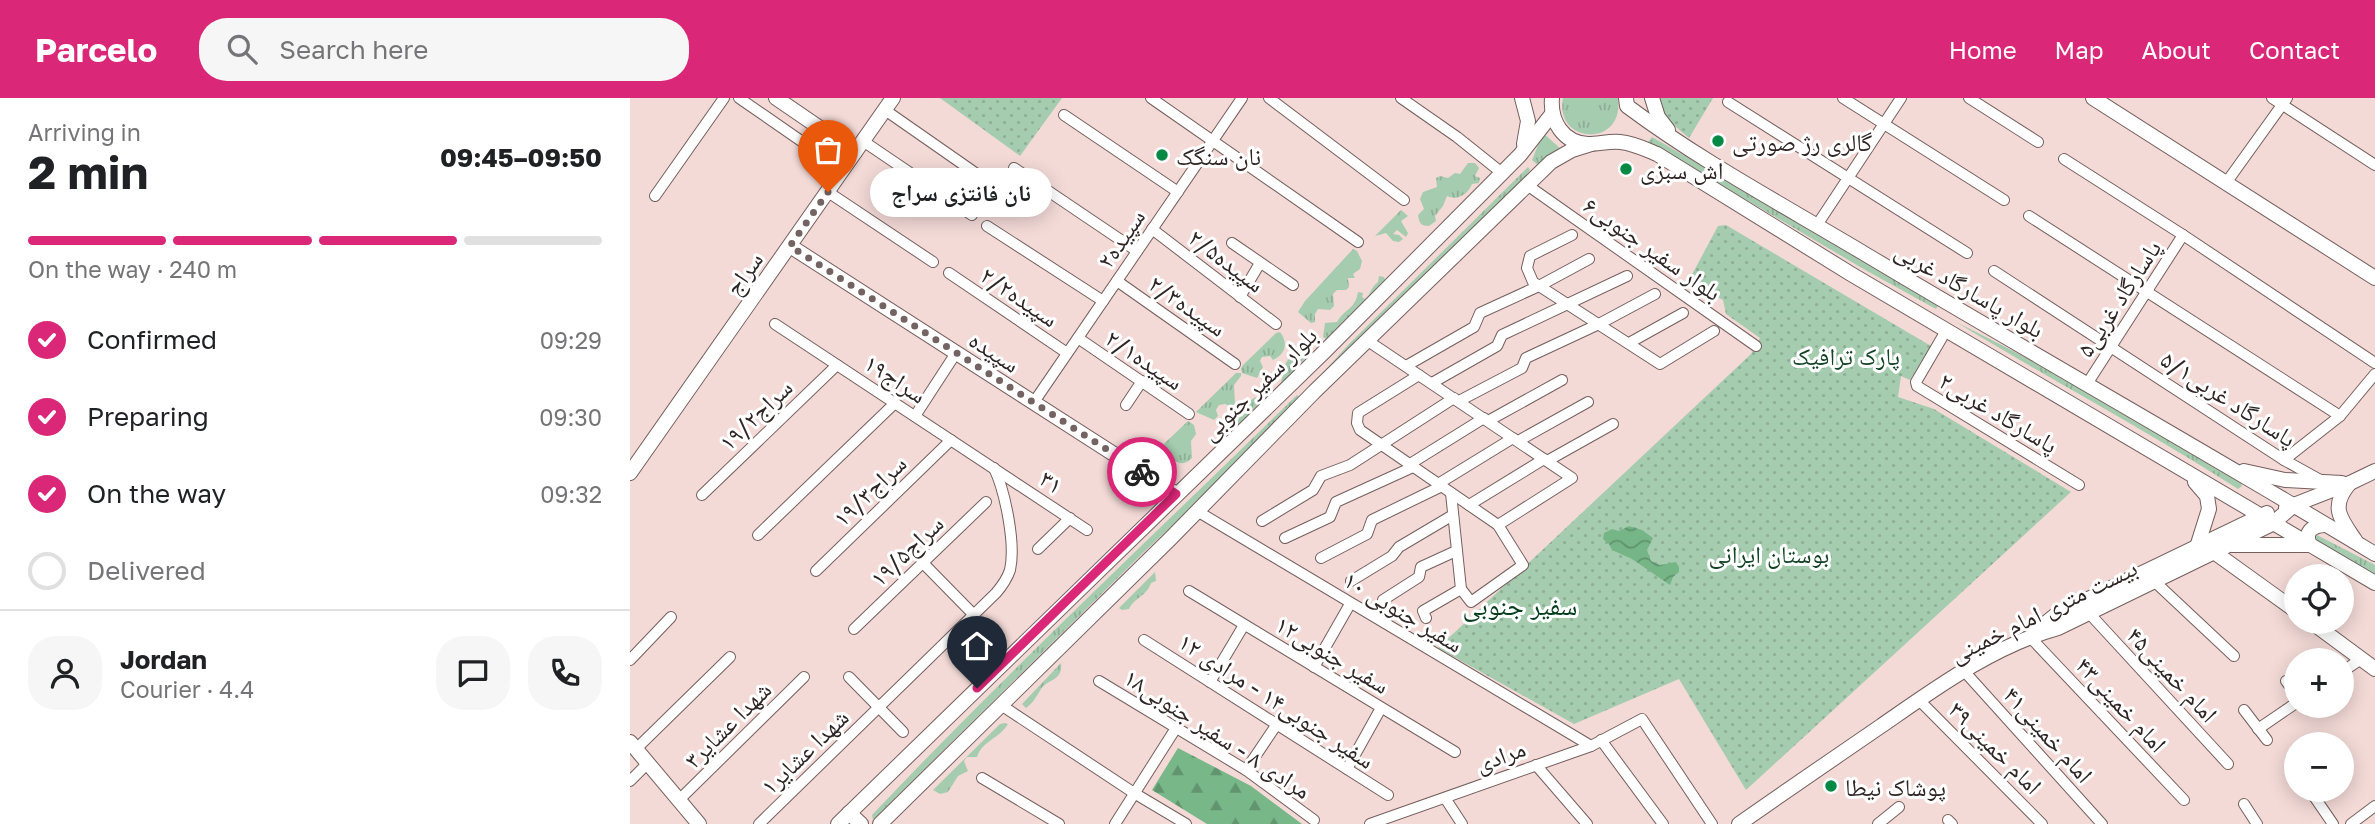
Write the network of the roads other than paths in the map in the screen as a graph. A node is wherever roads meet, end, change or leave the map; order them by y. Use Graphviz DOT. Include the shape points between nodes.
graph roads {
  1 [pos="724,98"];
  2 [pos="739,98"];
  3 [pos="776,98"];
  4 [pos="1151,98"];
  5 [pos="1242,98"];
  6 [pos="1269,98"];
  7 [pos="1401,98"];
  8 [pos="1522,98"];
  9 [pos="1539,98"];
  10 [pos="1652,98"];
  11 [pos="1843,98"];
  12 [pos="1902,98"];
  13 [pos="1969,98"];
  14 [pos="2093,98"];
  15 [pos="2272,98"];
  16 [pos="1627,101"];
  17 [pos="2284,101"];
  18 [pos="1728,103"];
  19 [pos="889,104"];
  20 [pos="1552,107"];
  21 [pos="1064,115"];
  22 [pos="1884,124"];
  23 [pos="1213,140"];
  24 [pos="2038,142"];
  25 [pos="1597,143"];
  26 [pos="1684,146"];
  27 [pos="859,147"];
  28 [pos="1522,152"];
  29 [pos="820,153"];
  30 [pos="2064,159"];
  31 [pos="2375,165"];
  32 [pos="1014,168"];
  33 [pos="1502,173"];
  34 [pos="984,178"];
  35 [pos="1849,178"];
  36 [pos="2226,183"];
  37 [pos="1527,185"];
  38 [pos="828,192"];
  39 [pos="1178,192"];
  40 [pos="655,196"];
  41 [pos="1404,200"];
  42 [pos="2004,200"];
  43 [pos="972,215"];
  44 [pos="2029,216"];
  45 [pos="1817,225"];
  46 [pos="987,226"];
  47 [pos="1152,229"];
  48 [pos="1572,235"];
  49 [pos="2183,235"];
  50 [pos="1231,243"];
  51 [pos="1358,243"];
  52 [pos="790,246"];
  53 [pos="1137,251"];
  54 [pos="1967,253"];
  55 [pos="1589,259"];
  56 [pos="933,262"];
  57 [pos="1260,263"];
  58 [pos="1994,271"];
  59 [pos="949,273"];
  60 [pos="1627,276"];
  61 [pos="2375,278"];
  62 [pos="1116,281"];
  63 [pos="1293,285"];
  64 [pos="1539,286"];
  65 [pos="2147,291"];
  66 [pos="1655,293"];
  67 [pos="1240,296"];
  68 [pos="1102,302"];
  69 [pos="1568,305"];
  70 [pos="1953,306"];
  71 [pos="1683,313"];
  72 [pos="775,324"];
  73 [pos="1276,324"];
  74 [pos="1599,324"];
  75 [pos="1944,327"];
  76 [pos="1714,331"];
  77 [pos="1078,338"];
  78 [pos="1368,341"];
  79 [pos="1629,343"];
  80 [pos="1756,346"];
  81 [pos="2112,346"];
  82 [pos="956,353"];
  83 [pos="1067,353"];
  84 [pos="2375,363"];
  85 [pos="1235,364"];
  86 [pos="837,365"];
  87 [pos="1406,366"];
  88 [pos="1419,374"];
  89 [pos="2375,374"];
  90 [pos="1296,377"];
  91 [pos="1562,380"];
  92 [pos="1142,381"];
  93 [pos="1432,383"];
  94 [pos="2087,384"];
  95 [pos="1314,392"];
  96 [pos="1457,400"];
  97 [pos="895,402"];
  98 [pos="1034,402"];
  99 [pos="1588,402"];
  100 [pos="1126,405"];
  101 [pos="1189,414"];
  102 [pos="915,416"];
  103 [pos="2340,416"];
  104 [pos="1486,420"];
  105 [pos="1613,424"];
  106 [pos="1515,439"];
  107 [pos="951,440"];
  108 [pos="1380,444"];
  109 [pos="1546,460"];
  110 [pos="2284,460"];
  111 [pos="632,466"];
  112 [pos="1411,466"];
  113 [pos="2226,466"];
  114 [pos="994,468"];
  115 [pos="2185,470"];
  116 [pos="2375,471"];
  117 [pos="2240,474"];
  118 [pos="2325,483"];
  119 [pos="2350,483"];
  120 [pos="2079,485"];
  121 [pos="1444,488"];
  122 [pos="1176,494"];
  123 [pos="702,495"];
  124 [pos="2225,496"];
  125 [pos="986,502"];
  126 [pos="1469,505"];
  127 [pos="2293,506"];
  128 [pos="1197,511"];
  129 [pos="1453,515"];
  130 [pos="2259,516"];
  131 [pos="1070,518"];
  132 [pos="1262,521"];
  133 [pos="2272,524"];
  134 [pos="1498,525"];
  135 [pos="2324,525"];
  136 [pos="1087,530"];
  137 [pos="758,535"];
  138 [pos="1285,538"];
  139 [pos="2357,543"];
  140 [pos="2310,545"];
  141 [pos="2197,547"];
  142 [pos="2221,548"];
  143 [pos="1038,549"];
  144 [pos="1456,551"];
  145 [pos="2375,554"];
  146 [pos="1321,558"];
  147 [pos="923,563"];
  148 [pos="816,571"];
  149 [pos="1351,581"];
  150 [pos="2154,581"];
  151 [pos="2375,583"];
  152 [pos="1461,589"];
  153 [pos="1189,592"];
  154 [pos="1383,600"];
  155 [pos="2284,601"];
  156 [pos="1350,604"];
  157 [pos="2088,612"];
  158 [pos="974,615"];
  159 [pos="671,617"];
  160 [pos="1426,618"];
  161 [pos="1244,625"];
  162 [pos="854,629"];
  163 [pos="2327,634"];
  164 [pos="2029,636"];
  165 [pos="1144,640"];
  166 [pos="2234,656"];
  167 [pos="730,657"];
  168 [pos="2361,659"];
  169 [pos="630,660"];
  170 [pos="2354,664"];
  171 [pos="1314,667"];
  172 [pos="2375,669"];
  173 [pos="1964,671"];
  174 [pos="804,677"];
  175 [pos="849,677"];
  176 [pos="1099,681"];
  177 [pos="1210,682"];
  178 [pos="1919,700"];
  179 [pos="1001,705"];
  180 [pos="879,707"];
  181 [pos="1381,708"];
  182 [pos="2244,710"];
  183 [pos="2284,711"];
  184 [pos="1277,724"];
  185 [pos="1177,728"];
  186 [pos="2258,729"];
  187 [pos="903,732"];
  188 [pos="2267,740"];
  189 [pos="1596,743"];
  190 [pos="633,746"];
  191 [pos="1455,752"];
  192 [pos="648,763"];
  193 [pos="2228,764"];
  194 [pos="1536,765"];
  195 [pos="1347,769"];
  196 [pos="1246,770"];
  197 [pos="982,778"];
  198 [pos="630,781"];
  199 [pos="1134,793"];
  200 [pos="1388,795"];
  201 [pos="1445,797"];
  202 [pos="679,800"];
  203 [pos="2184,800"];
  204 [pos="2318,802"];
  205 [pos="2244,804"];
  206 [pos="2375,806"];
  207 [pos="1899,807"];
  208 [pos="1757,818"];
  209 [pos="843,819"];
  210 [pos="2367,819"];
  211 [pos="1314,820"];
  212 [pos="693,822"];
  213 [pos="1373,823"];
  214 [pos="759,824"];
  215 [pos="861,824"];
  216 [pos="880,824"];
  217 [pos="1059,824"];
  218 [pos="1115,824"];
  219 [pos="1186,824"];
  220 [pos="1462,824"];
  221 [pos="1587,824"];
  222 [pos="1663,824"];
  223 [pos="1712,824"];
  224 [pos="1739,824"];
  225 [pos="1878,824"];
  226 [pos="2042,824"];
  227 [pos="2102,824"];
  228 [pos="2257,824"];
  229 [pos="2333,824"];
  230 [pos="2351,824"];
  1 -- 40 [label="street"];
  2 -- 29 [label="street"];
  3 -- 27 [label="main road"];
  4 -- 23 [label="street"];
  5 -- 23 [label="street, سپیده۲"];
  6 -- 41 [label="street"];
  7 -- 33 [label="street"];
  8 -- 28 [label="main road" via="1528,121"];
  9 -- 20 [label="main road"];
  10 -- 26 [label="main road" via="1658,117"];
  11 -- 22 [label="street"];
  12 -- 22 [label="street"];
  13 -- 24 [label="street"];
  14 -- 36 [label="main road"];
  15 -- 17 [label="street"];
  16 -- 26 [label="main road, بلوار پاسارگاد غربی"];
  17 -- 31 [label="street"];
  17 -- 36 [label="street"];
  18 -- 35 [label="street"];
  19 -- 27 [label="main road, سراج"];
  19 -- 34 [label="street"];
  20 -- 25 [label="main road" via="1555,122 1566,136"];
  20 -- 28 [label="main road, بلوار سفیر جنوبی"];
  21 -- 39 [label="street"];
  22 -- 35 [label="street"];
  22 -- 42 [label="street"];
  23 -- 39 [label="street, سپیده۲"];
  23 -- 51 [label="street"];
  25 -- 37 [label="main road, بلوار سفیر جنوبی" via="1562,155"];
  25 -- 75 [label="main road, بلوار پاسارگاد غربی" via="1624,142 1657,154"];
  26 -- 45 [label="main road, بلوار پاسارگاد غربی"];
  27 -- 38 [label="main road, سراج"];
  27 -- 43 [label="street"];
  28 -- 33 [label="main road, بلوار سفیر جنوبی"];
  30 -- 49 [label="street"];
  32 -- 53 [label="street"];
  33 -- 37 [label="main road" via="1528,160 1535,169"];
  33 -- 90 [label="main road, بلوار سفیر جنوبی"];
  35 -- 45 [label="street"];
  35 -- 54 [label="street"];
  36 -- 61 [label="main road"];
  37 -- 78 [label="main road, بلوار سفیر جنوبی"];
  37 -- 80 [label="street, بلوار سفیر جنوبی۶"];
  38 -- 52 [label="main road, سراج"];
  38 -- 56 [label="street"];
  39 -- 47 [label="street, سپیده۲"];
  44 -- 65 [label="street"];
  45 -- 70 [label="main road, بلوار پاسارگاد غربی"];
  46 -- 68 [label="street"];
  47 -- 53 [label="street, سپیده۲"];
  47 -- 67 [label="street, سپیده۲/۵"];
  48 -- 64 [label="street" via="1530,256 1527,268"];
  49 -- 65 [label="street, پاسارگاد غربی۵"];
  49 -- 84 [label="street"];
  50 -- 57 [label="street"];
  52 -- 82 [label="main road, سپیده"];
  52 -- 111 [label="main road, سراج"];
  53 -- 62 [label="street, سپیده۲"];
  55 -- 64 [label="street"];
  57 -- 63 [label="street"];
  57 -- 67 [label="street"];
  58 -- 81 [label="street, پاسارگاد غربی۵/۱"];
  59 -- 83 [label="street, سپیده۲/۲"];
  60 -- 69 [label="street"];
  62 -- 68 [label="street, سپیده۲"];
  62 -- 85 [label="street, سپیده۲/۳"];
  64 -- 69 [label="street"];
  64 -- 87 [label="street" via="1480,313 1474,327"];
  65 -- 81 [label="street, پاسارگاد غربی۵"];
  65 -- 103 [label="street"];
  66 -- 74 [label="street"];
  67 -- 73 [label="street, سپیده۲/۵"];
  68 -- 77 [label="street, سپیده۲"];
  69 -- 74 [label="street"];
  69 -- 93 [label="street" via="1502,335 1497,346"];
  70 -- 75 [label="main road"];
  70 -- 94 [label="main road, بلوار پاسارگاد غربی"];
  71 -- 79 [label="street"];
  72 -- 86 [label="street, سراج۱۹"];
  74 -- 79 [label="street"];
  74 -- 96 [label="street" via="1526,358 1522,368"];
  75 -- 115 [label="main road, بلوار پاسارگاد غربی"];
  75 -- 120 [label="street, پاسارگاد غربی۲" via="1917,386"];
  76 -- 79 [label="street" via="1660,364"];
  77 -- 83 [label="street, سپیده۲"];
  77 -- 92 [label="street, سپیده۲/۱"];
  78 -- 87 [label="street"];
  78 -- 95 [label="main road, بلوار سفیر جنوبی"];
  81 -- 94 [label="street, پاسارگاد غربی۵"];
  81 -- 110 [label="street, پاسارگاد غربی۵/۱"];
  82 -- 98 [label="main road, سپیده"];
  82 -- 102 [label="street"];
  83 -- 98 [label="street, سپیده۲"];
  86 -- 97 [label="street, سراج۱۹"];
  86 -- 123 [label="street, سراج۱۹/۲"];
  87 -- 88 [label="street"];
  88 -- 93 [label="street"];
  88 -- 108 [label="street" via="1358,413 1360,430"];
  89 -- 103 [label="street"];
  90 -- 95 [label="main road"];
  90 -- 122 [label="main road, بلوار سفیر جنوبی"];
  91 -- 104 [label="street"];
  92 -- 100 [label="street"];
  92 -- 101 [label="street, سپیده۲/۱"];
  93 -- 96 [label="street"];
  94 -- 113 [label="main road, بلوار پاسارگاد غربی"];
  95 -- 128 [label="main road, بلوار سفیر جنوبی"];
  96 -- 104 [label="street"];
  96 -- 108 [label="street"];
  97 -- 102 [label="street, سراج۱۹"];
  97 -- 137 [label="street"];
  98 -- 122 [label="main road, سپیده"];
  99 -- 106 [label="street"];
  102 -- 107 [label="street, سراج۱۹"];
  103 -- 110 [label="street"];
  104 -- 106 [label="street"];
  104 -- 112 [label="street"];
  105 -- 109 [label="street"];
  106 -- 109 [label="street"];
  106 -- 121 [label="street"];
  107 -- 114 [label="street, سراج۱۹"];
  107 -- 148 [label="street, سراج۱۹/۳"];
  108 -- 112 [label="street"];
  108 -- 132 [label="street" via="1350,465 1321,476 1313,489"];
  109 -- 126 [label="street"];
  109 -- 134 [label="street" via="1572,478"];
  110 -- 118 [label="street, پاسارگاد غربی۵/۱"];
  112 -- 121 [label="street"];
  112 -- 138 [label="street" via="1336,502 1330,517"];
  113 -- 117 [label="main road, بلوار پاسارگاد غربی"];
  113 -- 118 [label="main road" via="2285,480"];
  114 -- 131 [label="street, ۳۱"];
  114 -- 158 [label="street, شهدا عشایر۱" via="1004,491 1010,569 1006,581"];
  115 -- 124 [label="main road, بلوار پاسارگاد غربی"];
  115 -- 141 [label="main road" via="2207,496 2209,509"];
  116 -- 119 [label="main road"];
  117 -- 124 [label="main road" via="2246,491 2239,497"];
  117 -- 127 [label="main road, بلوار پاسارگاد غربی"];
  118 -- 119 [label="main road"];
  119 -- 127 [label="main road"];
  119 -- 139 [label="main road" via="2337,503 2342,521"];
  121 -- 126 [label="street"];
  121 -- 129 [label="street"];
  121 -- 146 [label="street" via="1372,520 1367,534"];
  122 -- 209 [label="main road, بلوار سفیر جنوبی"];
  124 -- 130 [label="main road, بلوار پاسارگاد غربی"];
  125 -- 147 [label="street, سراج۱۹/۵"];
  126 -- 134 [label="street"];
  127 -- 130 [label="main road"];
  127 -- 133 [label="main road, بیست متری امام خمینی"];
  127 -- 135 [label="main road, بلوار پاسارگاد غربی"];
  128 -- 156 [label="street, سفیر جنوبی ۱۰"];
  128 -- 179 [label="main road, بلوار سفیر جنوبی"];
  129 -- 144 [label="street"];
  129 -- 149 [label="street"];
  130 -- 133 [label="main road, بلوار پاسارگاد غربی"];
  130 -- 141 [label="main road"];
  131 -- 136 [label="street, ۳۱"];
  131 -- 143 [label="street"];
  133 -- 140 [label="main road, بلوار پاسارگاد غربی"];
  133 -- 142 [label="main road, بیست متری امام خمینی"];
  134 -- 152 [label="street" via="1523,565 1471,602"];
  135 -- 139 [label="main road, بلوار پاسارگاد غربی"];
  135 -- 140 [label="main road" via="2309,531"];
  139 -- 145 [label="main road, بلوار پاسارگاد غربی"];
  140 -- 142 [label="main road"];
  140 -- 151 [label="main road, بلوار پاسارگاد غربی"];
  141 -- 164 [label="main road" via="2057,614"];
  142 -- 150 [label="main road, بیست متری امام خمینی"];
  142 -- 155 [label="main road"];
  144 -- 152 [label="street"];
  144 -- 154 [label="street" via="1422,567 1419,576"];
  147 -- 158 [label="street"];
  147 -- 162 [label="street, سراج۱۹/۵"];
  150 -- 157 [label="main road, بیست متری امام خمینی"];
  150 -- 166 [label="street"];
  152 -- 160 [label="street" via="1423,611"];
  153 -- 161 [label="street, سفیر جنوبی۱۲"];
  156 -- 171 [label="street"];
  156 -- 189 [label="street, سفیر جنوبی ۱۰"];
  157 -- 164 [label="main road, بیست متری امام خمینی" via="2058,628"];
  157 -- 193 [label="street, امام خمینی۴۵"];
  158 -- 180 [label="street, شهدا عشایر۱"];
  159 -- 169 [label="street"];
  161 -- 171 [label="street, سفیر جنوبی۱۲"];
  161 -- 177 [label="street"];
  163 -- 168 [label="main road"];
  164 -- 173 [label="main road, بیست متری امام خمینی"];
  164 -- 203 [label="street, امام خمینی۴۳"];
  165 -- 177 [label="street, سفیر جنوبی۱۴ - مرادی ۱۲"];
  167 -- 190 [label="street"];
  168 -- 170 [label="street"];
  168 -- 172 [label="main road"];
  171 -- 181 [label="street, سفیر جنوبی۱۲"];
  173 -- 178 [label="main road, بیست متری امام خمینی"];
  173 -- 227 [label="street, امام خمینی۴۱"];
  174 -- 202 [label="street, شهدا عشایر۳"];
  175 -- 180 [label="street"];
  176 -- 185 [label="street, مرادی ۸ - سفیر جنوبی۱۸"];
  177 -- 184 [label="street, سفیر جنوبی۱۴ - مرادی ۱۲"];
  178 -- 208 [label="main road, بیست متری امام خمینی"];
  178 -- 226 [label="street, امام خمینی۳۹"];
  179 -- 199 [label="street"];
  179 -- 216 [label="main road, بلوار سفیر جنوبی"];
  180 -- 187 [label="street"];
  180 -- 214 [label="street, شهدا عشایر۱"];
  181 -- 191 [label="street, سفیر جنوبی۱۲"];
  181 -- 195 [label="street"];
  182 -- 186 [label="street"];
  183 -- 186 [label="street"];
  184 -- 195 [label="street, سفیر جنوبی۱۴ - مرادی ۱۲"];
  184 -- 196 [label="street"];
  185 -- 196 [label="street, مرادی ۸ - سفیر جنوبی۱۸"];
  185 -- 199 [label="street"];
  186 -- 188 [label="street"];
  189 -- 194 [label="street, مرادی"];
  189 -- 222 [label="street"];
  189 -- 223 [label="street, مرادی" via="1642,719"];
  190 -- 192 [label="main road"];
  192 -- 198 [label="street"];
  192 -- 202 [label="main road"];
  194 -- 201 [label="street, مرادی"];
  194 -- 221 [label="street"];
  195 -- 200 [label="street, سفیر جنوبی۱۴ - مرادی ۱۲"];
  196 -- 211 [label="street, مرادی ۸ - سفیر جنوبی۱۸"];
  197 -- 217 [label="street"];
  199 -- 218 [label="street"];
  199 -- 219 [label="street"];
  201 -- 213 [label="street, مرادی"];
  201 -- 220 [label="street"];
  202 -- 212 [label="main road"];
  204 -- 229 [label="street"];
  205 -- 228 [label="street"];
  206 -- 210 [label="street"];
  207 -- 225 [label="street"];
  208 -- 224 [label="main road, بیست متری امام خمینی"];
  209 -- 215 [label="main road"];
  210 -- 230 [label="street"];
}
